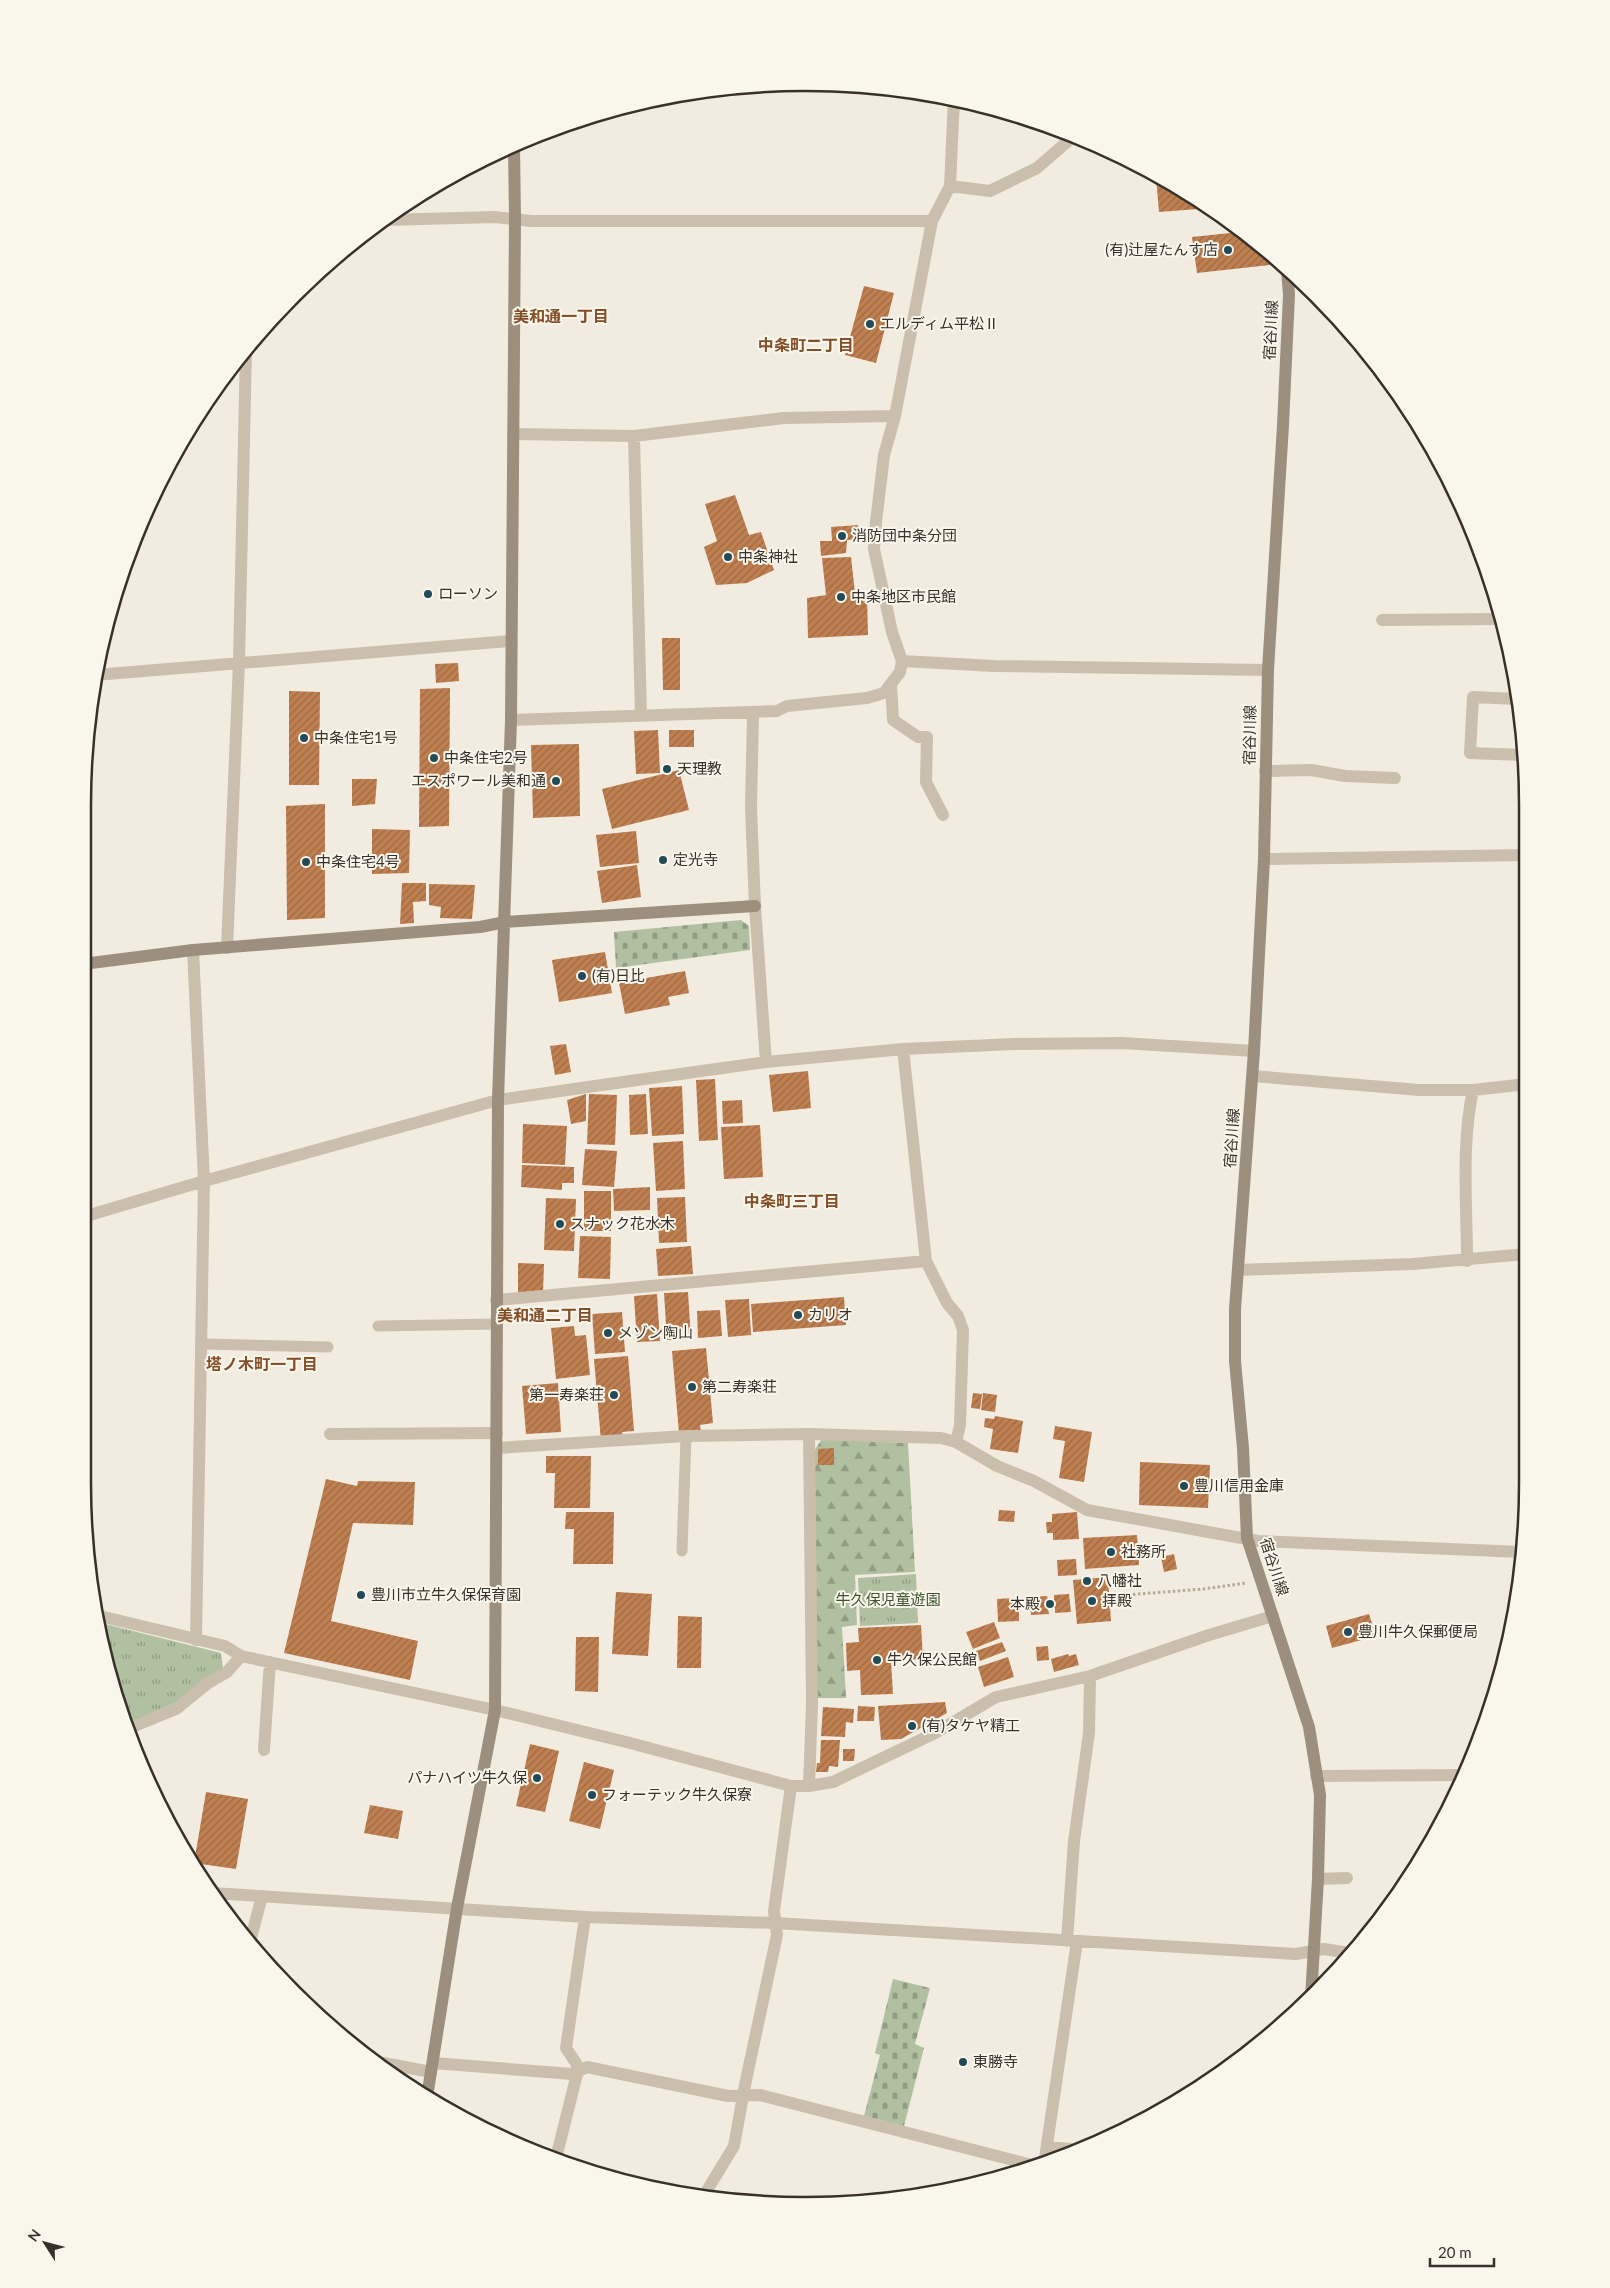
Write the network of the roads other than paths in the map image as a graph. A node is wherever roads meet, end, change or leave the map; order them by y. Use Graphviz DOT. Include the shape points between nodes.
graph roads {
  1 [pos="954,107"];
  2 [pos="1068,142"];
  3 [pos="514,154"];
  4 [pos="950,186"];
  5 [pos="515,219"];
  6 [pos="397,220"];
  7 [pos="932,221"];
  8 [pos="1288,279"];
  9 [pos="246,362"];
  10 [pos="894,416"];
  11 [pos="513,434"];
  12 [pos="634,436"];
  13 [pos="1382,620"];
  14 [pos="1494,620"];
  15 [pos="511,642"];
  16 [pos="902,661"];
  17 [pos="238,663"];
  18 [pos="1268,670"];
  19 [pos="103,675"];
  20 [pos="891,684"];
  21 [pos="1511,698"];
  22 [pos="754,713"];
  23 [pos="641,716"];
  24 [pos="510,720"];
  25 [pos="1517,755"];
  26 [pos="1266,770"];
  27 [pos="1395,778"];
  28 [pos="943,815"];
  29 [pos="1519,855"];
  30 [pos="1264,859"];
  31 [pos="755,906"];
  32 [pos="505,922"];
  33 [pos="227,948"];
  34 [pos="193,950"];
  35 [pos="91,963"];
  36 [pos="903,1049"];
  37 [pos="1254,1051"];
  38 [pos="766,1062"];
  39 [pos="1253,1076"];
  40 [pos="1519,1085"];
  41 [pos="1473,1090"];
  42 [pos="498,1100"];
  43 [pos="204,1181"];
  44 [pos="91,1214"];
  45 [pos="1519,1255"];
  46 [pos="1467,1260"];
  47 [pos="926,1261"];
  48 [pos="1238,1270"];
  49 [pos="496,1300"];
  50 [pos="497,1324"];
  51 [pos="378,1326"];
  52 [pos="203,1344"];
  53 [pos="328,1347"];
  54 [pos="497,1433"];
  55 [pos="330,1434"];
  56 [pos="809,1434"];
  57 [pos="686,1436"];
  58 [pos="956,1442"];
  59 [pos="497,1448"];
  60 [pos="1246,1538"];
  61 [pos="682,1551"];
  62 [pos="1515,1552"];
  63 [pos="1273,1616"];
  64 [pos="104,1617"];
  65 [pos="196,1640"];
  66 [pos="241,1656"];
  67 [pos="270,1662"];
  68 [pos="1090,1676"];
  69 [pos="495,1710"];
  70 [pos="134,1726"];
  71 [pos="264,1750"];
  72 [pos="1456,1775"];
  73 [pos="1316,1776"];
  74 [pos="791,1786"];
  75 [pos="809,1786"];
  76 [pos="1347,1878"];
  77 [pos="1318,1879"];
  78 [pos="222,1894"];
  79 [pos="262,1896"];
  80 [pos="457,1908"];
  81 [pos="585,1917"];
  82 [pos="775,1922"];
  83 [pos="252,1934"];
  84 [pos="1072,1941"];
  85 [pos="1314,1950"];
  86 [pos="1344,1952"];
  87 [pos="1312,1986"];
  88 [pos="390,2063"];
  89 [pos="432,2067"];
  90 [pos="578,2070"];
  91 [pos="428,2089"];
  92 [pos="744,2096"];
  93 [pos="558,2152"];
  94 [pos="1046,2152"];
  95 [pos="1022,2162"];
  96 [pos="707,2190"];
  1 -- 4 [label="street"];
  2 -- 4 [label="street" via="1037,168 990,191"];
  3 -- 5 [label="street"];
  4 -- 7 [label="street"];
  5 -- 6 [label="street"];
  5 -- 7 [label="street"];
  5 -- 11 [label="street"];
  7 -- 10 [label="street"];
  8 -- 18 [label="street, 宿谷川線"];
  9 -- 17 [label="street"];
  10 -- 12 [label="street" via="784,418"];
  10 -- 16 [label="street" via="884,456 874,549 892,632"];
  11 -- 12 [label="street"];
  11 -- 15 [label="street"];
  12 -- 23 [label="street"];
  13 -- 14 [label="street"];
  15 -- 17 [label="street"];
  15 -- 24 [label="street"];
  16 -- 18 [label="street"];
  16 -- 20 [label="street" via="900,672"];
  17 -- 19 [label="street"];
  17 -- 33 [label="street"];
  18 -- 26 [label="street, 宿谷川線"];
  20 -- 22 [label="street" via="884,693 867,698 787,706 777,711"];
  20 -- 28 [label="street" via="893,720 918,737 927,737 926,782"];
  21 -- 25 [label="street" via="1472,697 1470,753"];
  22 -- 23 [label="street"];
  22 -- 31 [label="street" via="751,808"];
  23 -- 24 [label="street"];
  24 -- 32 [label="street"];
  26 -- 27 [label="street" via="1311,770 1345,776"];
  26 -- 30 [label="street, 宿谷川線"];
  29 -- 30 [label="street"];
  30 -- 37 [label="street, 宿谷川線"];
  31 -- 32 [label="street"];
  31 -- 38 [label="street"];
  32 -- 33 [label="street" via="480,927"];
  32 -- 42 [label="street"];
  33 -- 34 [label="street"];
  34 -- 35 [label="street"];
  34 -- 43 [label="street"];
  36 -- 37 [label="street" via="1122,1043"];
  36 -- 38 [label="street"];
  36 -- 47 [label="street"];
  37 -- 39 [label="street, 宿谷川線"];
  38 -- 42 [label="street"];
  39 -- 41 [label="street" via="1419,1090"];
  39 -- 48 [label="street, 宿谷川線"];
  40 -- 41 [label="street"];
  41 -- 46 [label="street" via="1467,1162"];
  42 -- 43 [label="street"];
  42 -- 49 [label="street"];
  43 -- 44 [label="street"];
  43 -- 52 [label="street"];
  45 -- 46 [label="street"];
  46 -- 48 [label="street"];
  47 -- 49 [label="street"];
  47 -- 58 [label="street" via="963,1330 960,1425"];
  48 -- 60 [label="street, 宿谷川線" via="1235,1361 1243,1448"];
  49 -- 50 [label="street"];
  50 -- 51 [label="lane"];
  50 -- 54 [label="street"];
  52 -- 53 [label="lane"];
  52 -- 65 [label="street"];
  54 -- 55 [label="street"];
  54 -- 59 [label="street"];
  56 -- 57 [label="street"];
  56 -- 58 [label="street" via="941,1438"];
  56 -- 75 [label="street" via="812,1693"];
  57 -- 59 [label="street"];
  57 -- 61 [label="lane"];
  58 -- 60 [label="street" via="1087,1510"];
  59 -- 69 [label="street"];
  60 -- 62 [label="street"];
  60 -- 63 [label="street, 宿谷川線"];
  63 -- 68 [label="street"];
  63 -- 73 [label="street, 宿谷川線" via="1309,1727"];
  64 -- 65 [label="street"];
  65 -- 66 [label="street" via="225,1646"];
  66 -- 67 [label="street"];
  66 -- 70 [label="street" via="228,1672 208,1683 176,1709"];
  67 -- 69 [label="street"];
  67 -- 71 [label="street"];
  68 -- 75 [label="street" via="996,1697 935,1733 866,1767 833,1782"];
  68 -- 84 [label="street" via="1089,1734 1074,1841"];
  69 -- 74 [label="street"];
  69 -- 80 [label="street"];
  72 -- 73 [label="street"];
  73 -- 77 [label="street, 宿谷川線" via="1320,1795"];
  74 -- 75 [label="street"];
  74 -- 82 [label="street"];
  76 -- 77 [label="street"];
  77 -- 85 [label="street, 宿谷川線"];
  78 -- 79 [label="street"];
  79 -- 80 [label="street"];
  79 -- 83 [label="street"];
  80 -- 81 [label="street"];
  80 -- 89 [label="street"];
  81 -- 82 [label="street"];
  81 -- 90 [label="street" via="566,2048"];
  82 -- 84 [label="street"];
  82 -- 92 [label="street" via="777,1935"];
  84 -- 85 [label="street" via="1296,1954"];
  84 -- 94 [label="street"];
  85 -- 86 [label="street"];
  85 -- 87 [label="street, 宿谷川線"];
  88 -- 89 [label="street"];
  89 -- 90 [label="street" via="572,2074"];
  89 -- 91 [label="street"];
  90 -- 92 [label="street" via="587,2067 728,2096"];
  90 -- 93 [label="street"];
  92 -- 95 [label="street" via="760,2095"];
  92 -- 96 [label="street" via="734,2146"];
}
